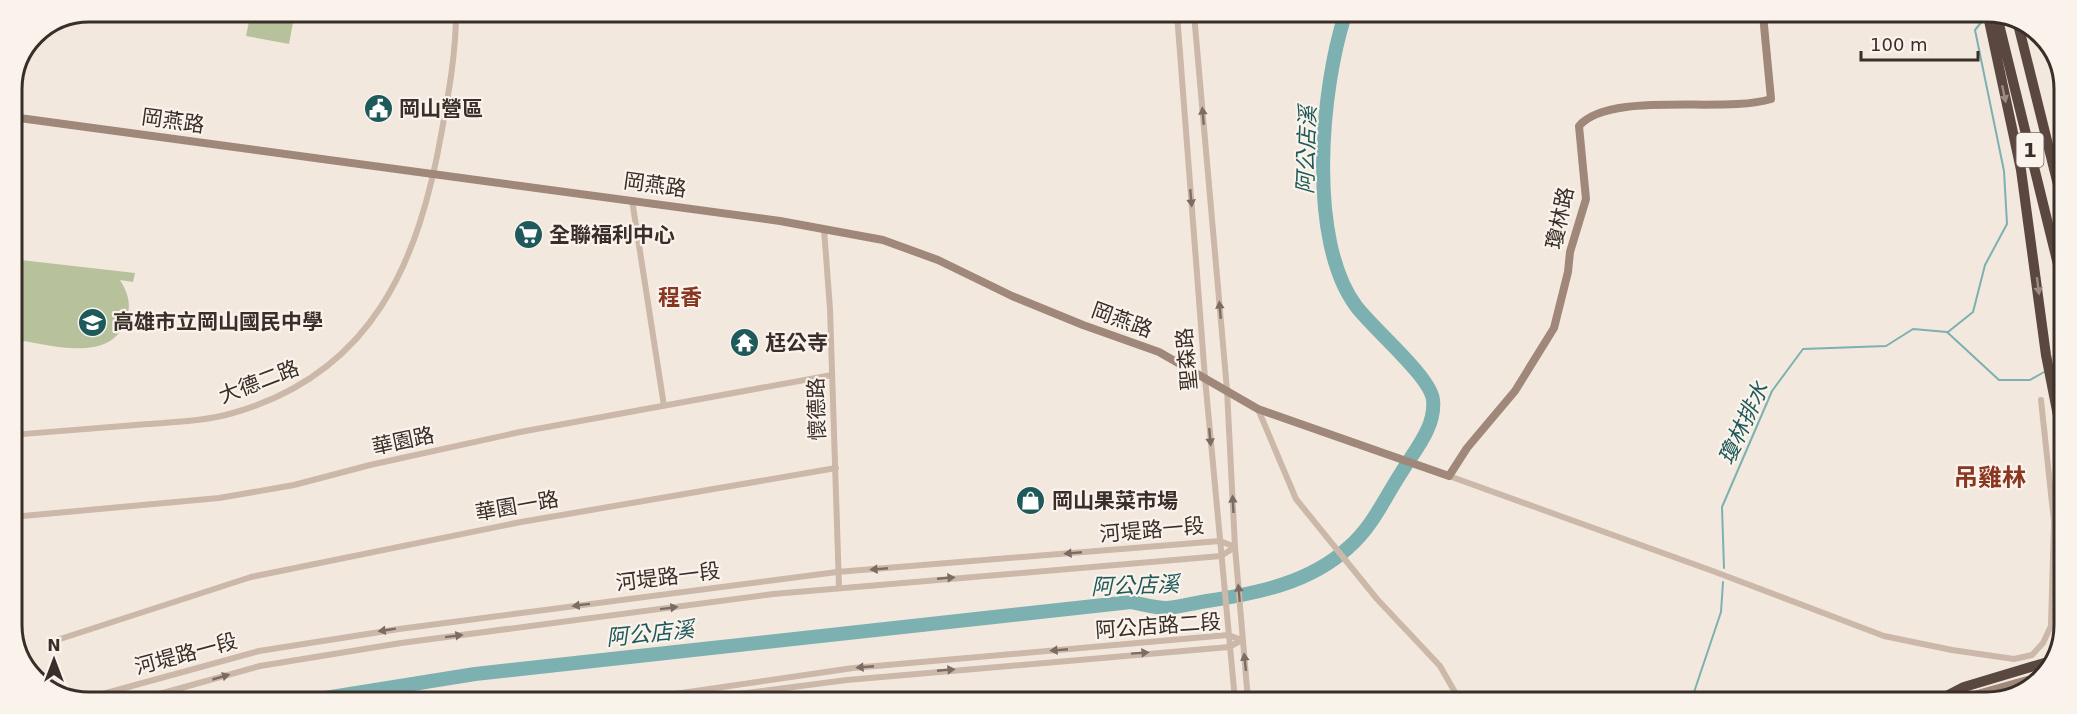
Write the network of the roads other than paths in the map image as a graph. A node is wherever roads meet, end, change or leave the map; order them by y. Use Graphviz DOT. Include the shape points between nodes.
graph roads {
  1 [pos="456,22"];
  2 [pos="1177,22"];
  3 [pos="1195,22"];
  4 [pos="1764,22"];
  5 [pos="1989,22"];
  6 [pos="1999,24"];
  7 [pos="2020,30"];
  8 [pos="2034,86"];
  9 [pos="22,118"];
  10 [pos="2054,155"];
  11 [pos="2054,168"];
  12 [pos="434,175"];
  13 [pos="632,200"];
  14 [pos="824,229"];
  15 [pos="2054,248"];
  16 [pos="832,375"];
  17 [pos="1205,378"];
  18 [pos="1227,390"];
  19 [pos="2054,396"];
  20 [pos="2041,400"];
  21 [pos="664,406"];
  22 [pos="1258,409"];
  23 [pos="23,434"];
  24 [pos="836,468"];
  25 [pos="1449,476"];
  26 [pos="23,516"];
  27 [pos="1220,542"];
  28 [pos="1235,547"];
  29 [pos="1221,556"];
  30 [pos="837,572"];
  31 [pos="839,587"];
  32 [pos="1228,635"];
  33 [pos="1242,639"];
  34 [pos="54,642"];
  35 [pos="1229,647"];
  36 [pos="2042,664"];
  37 [pos="2023,681"];
  38 [pos="110,692"];
  39 [pos="167,692"];
  40 [pos="688,692"];
  41 [pos="755,692"];
  42 [pos="1234,692"];
  43 [pos="1247,692"];
  44 [pos="1455,692"];
  45 [pos="1954,692"];
  46 [pos="1985,692"];
  1 -- 12 [label="street, 大德二路"];
  2 -- 17 [label="street, 聖森路, one-way"];
  18 -- 3 [label="street, 聖森路, one-way"];
  4 -- 25 [label="street, 瓊林路" via="1771,99 1756,104 1667,104 1602,112 1580,126 1586,199 1554,328 1515,391"];
  5 -- 19 [label="highway, one-way" via="2020,170"];
  6 -- 15 [label="highway, 1"];
  7 -- 8 [label="highway, 1"];
  8 -- 10 [label="highway"];
  8 -- 11 [label="highway, 1"];
  9 -- 12 [label="street, 岡燕路"];
  12 -- 13 [label="street, 岡燕路"];
  12 -- 23 [label="street, 大德二路" via="406,264 379,311 346,351 307,383 231,414"];
  13 -- 14 [label="street, 岡燕路"];
  13 -- 21 [label="street"];
  14 -- 16 [label="street, 懷德路"];
  14 -- 17 [label="street, 岡燕路" via="882,240 938,260 1083,326 1159,352"];
  16 -- 21 [label="street, 華園路"];
  16 -- 24 [label="street, 懷德路"];
  17 -- 18 [label="street, 岡燕路"];
  17 -- 27 [label="street, 聖森路, one-way"];
  18 -- 22 [label="street, 岡燕路"];
  28 -- 18 [label="street, 聖森路, one-way"];
  20 -- 25 [label="street" via="2054,522 2050,626 2043,644 2032,654 2014,659 1884,636"];
  21 -- 26 [label="street, 華園路" via="513,434 294,485 219,498"];
  22 -- 25 [label="street, 岡燕路"];
  22 -- 44 [label="street" via="1296,499 1354,572 1440,666"];
  24 -- 30 [label="street, 懷德路"];
  24 -- 34 [label="street, 華園一路" via="521,522 251,577"];
  27 -- 28 [label="street, 河堤路一段"];
  27 -- 29 [label="street, 聖森路"];
  27 -- 30 [label="street, 河堤路一段, one-way"];
  28 -- 29 [label="street, 河堤路一段"];
  33 -- 28 [label="street, 聖森路, one-way"];
  31 -- 29 [label="street, 河堤路一段, one-way"];
  29 -- 32 [label="street, 聖森路"];
  30 -- 31 [label="street, 懷德路"];
  30 -- 38 [label="street, 河堤路一段, one-way" via="259,651"];
  39 -- 31 [label="street, 河堤路一段, one-way" via="260,666 401,642"];
  32 -- 33 [label="street, 阿公店路二段"];
  32 -- 35 [label="street, 聖森路"];
  32 -- 40 [label="street, 阿公店路二段, one-way" via="853,668"];
  33 -- 35 [label="street, 阿公店路二段"];
  43 -- 33 [label="street, 聖森路, one-way"];
  41 -- 35 [label="street, 阿公店路二段, one-way" via="848,680"];
  35 -- 42 [label="street, 聖森路"];
  36 -- 45 [label="highway"];
  37 -- 46 [label="street"];
}
